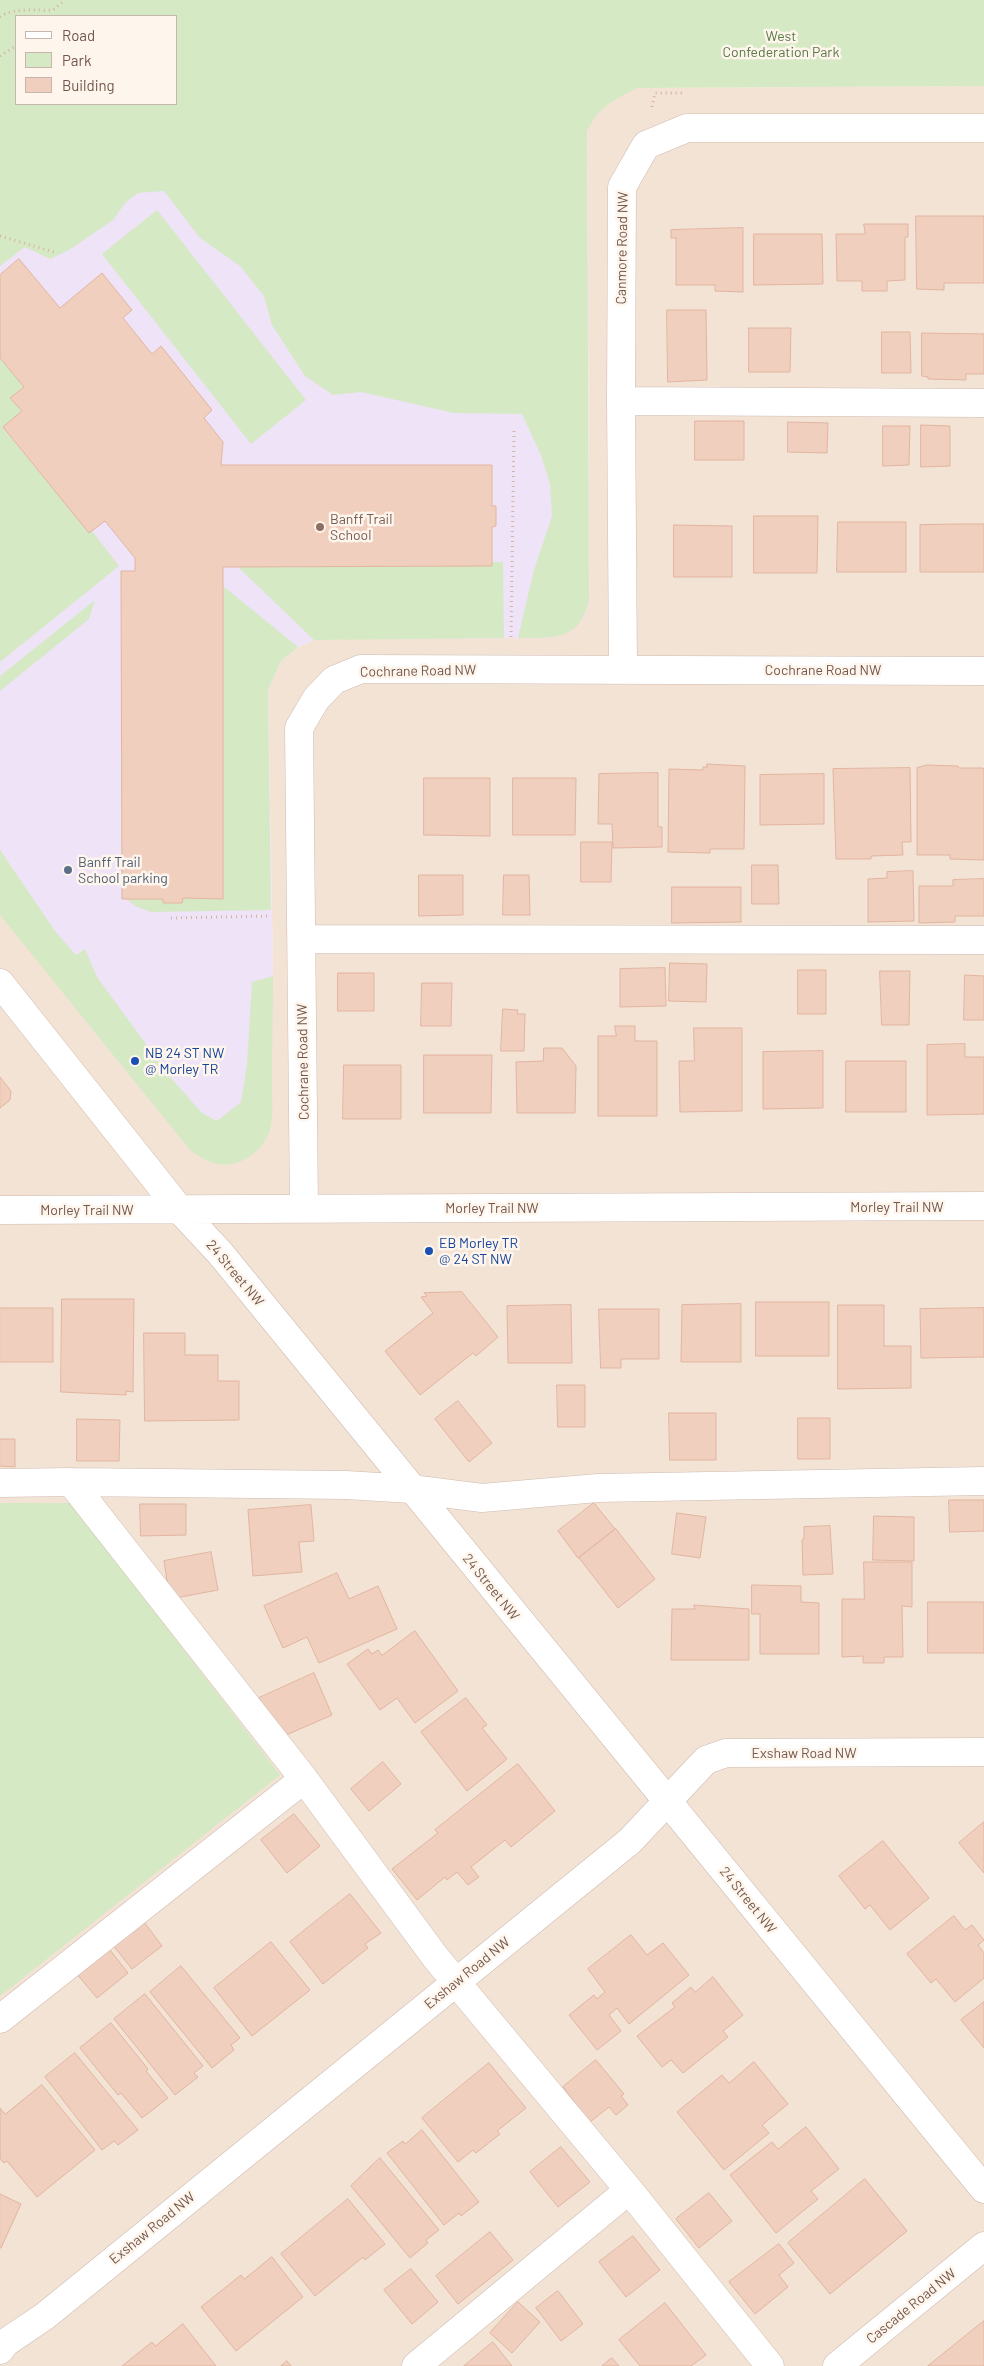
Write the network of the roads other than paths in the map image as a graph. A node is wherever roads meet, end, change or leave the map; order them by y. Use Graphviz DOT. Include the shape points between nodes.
graph roads {
  1 [pos="984,128"];
  2 [pos="621,401"];
  3 [pos="984,403"];
  4 [pos="623,669"];
  5 [pos="984,671"];
  6 [pos="302,939"];
  7 [pos="984,940"];
  8 [pos="0,983"];
  9 [pos="984,1206"];
  10 [pos="304,1209"];
  11 [pos="0,1210"];
  12 [pos="180,1210"];
  13 [pos="984,1481"];
  14 [pos="71,1482"];
  15 [pos="0,1483"];
  16 [pos="412,1489"];
  17 [pos="984,1752"];
  18 [pos="304,1779"];
  19 [pos="667,1801"];
  20 [pos="456,1982"];
  21 [pos="0,2019"];
  22 [pos="984,2189"];
  23 [pos="629,2190"];
  24 [pos="984,2246"];
  25 [pos="2,2345"];
  26 [pos="416,2366"];
  27 [pos="770,2366"];
  28 [pos="837,2366"];
  1 -- 2 [label="street, Canmore Road NW" via="687,128 646,145 622,187"];
  2 -- 3 [label="street"];
  2 -- 4 [label="street, Canmore Road NW"];
  4 -- 5 [label="street, Cochrane Road NW"];
  4 -- 6 [label="street, Cochrane Road NW" via="361,669 334,680 316,699 299,728"];
  6 -- 7 [label="street"];
  6 -- 10 [label="street, Cochrane Road NW"];
  8 -- 12 [label="street, 24 Street NW"];
  9 -- 10 [label="street, Morley Trail NW"];
  10 -- 12 [label="street, Morley Trail NW"];
  11 -- 12 [label="street, Morley Trail NW"];
  12 -- 16 [label="street, 24 Street NW" via="220,1253"];
  13 -- 16 [label="street" via="598,1488 482,1498"];
  14 -- 15 [label="street"];
  14 -- 16 [label="street" via="346,1485"];
  14 -- 18 [label="street"];
  16 -- 19 [label="street, 24 Street NW"];
  17 -- 19 [label="street, Exshaw Road NW" via="726,1753 706,1760"];
  18 -- 20 [label="street"];
  18 -- 21 [label="street"];
  19 -- 20 [label="street, Exshaw Road NW" via="630,1841"];
  19 -- 22 [label="street, 24 Street NW"];
  20 -- 23 [label="street"];
  20 -- 25 [label="street, Exshaw Road NW" via="45,2316"];
  23 -- 26 [label="street"];
  23 -- 27 [label="street"];
  24 -- 28 [label="street, Cascade Road NW"];
}
